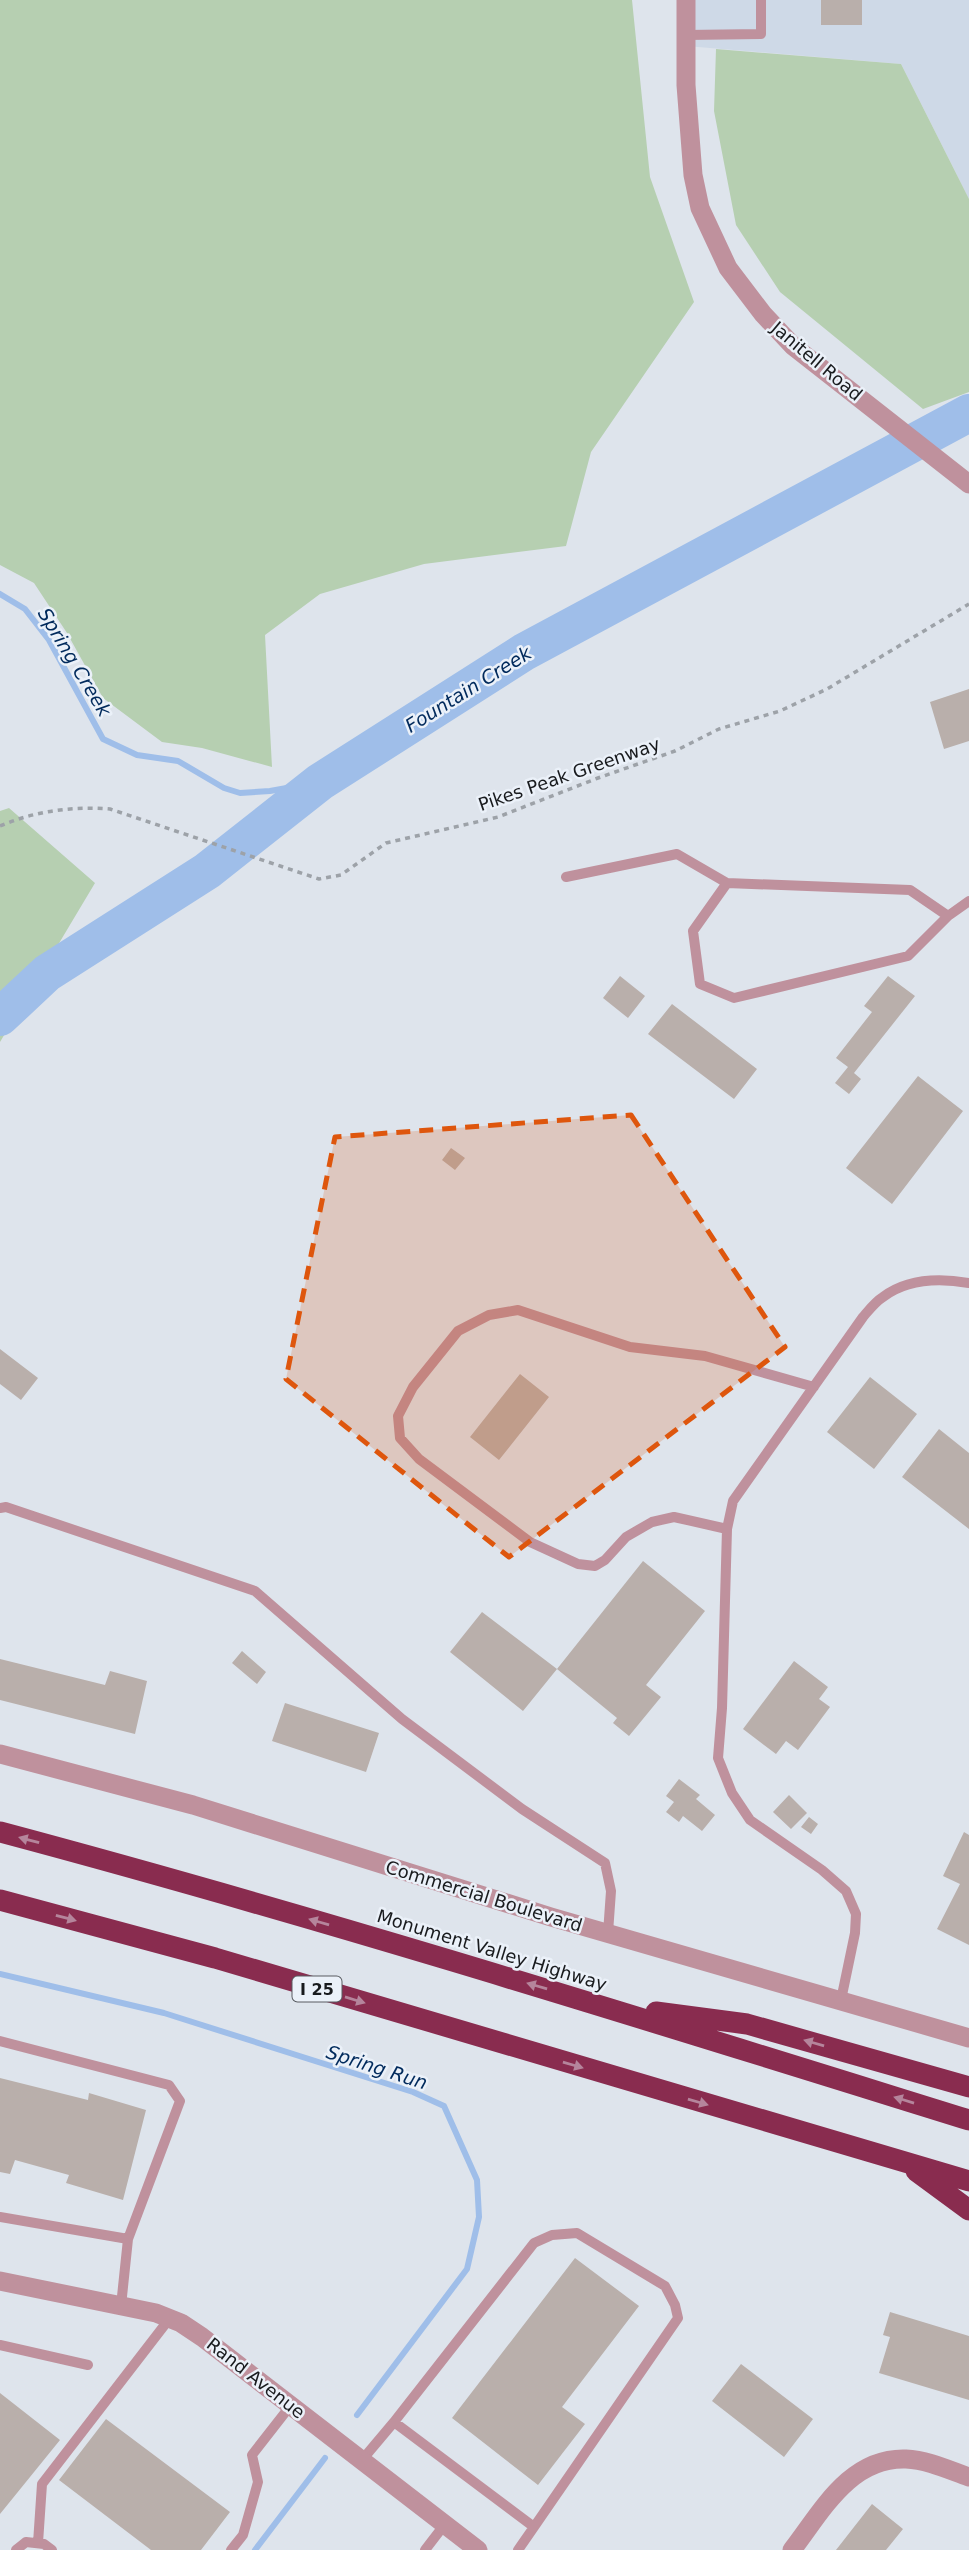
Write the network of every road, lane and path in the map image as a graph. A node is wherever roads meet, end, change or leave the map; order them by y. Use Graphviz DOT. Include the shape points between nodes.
graph roads {
  1 [pos="686,0"];
  2 [pos="761,0"];
  3 [pos="686,35"];
  4 [pos="969,484"];
  5 [pos="969,604"];
  6 [pos="0,826"];
  7 [pos="566,877"];
  8 [pos="727,883"];
  9 [pos="969,901"];
  10 [pos="948,916"];
  11 [pos="969,1283"];
  12 [pos="814,1387"];
  13 [pos="0,1508"];
  14 [pos="727,1529"];
  15 [pos="0,1754"];
  16 [pos="0,1832"];
  17 [pos="0,1900"];
  18 [pos="608,1933"];
  19 [pos="841,2000"];
  20 [pos="602,2006"];
  21 [pos="969,2038"];
  22 [pos="0,2041"];
  23 [pos="969,2087"];
  24 [pos="969,2120"];
  25 [pos="903,2162"];
  26 [pos="969,2181"];
  27 [pos="969,2210"];
  28 [pos="0,2217"];
  29 [pos="128,2239"];
  30 [pos="0,2281"];
  31 [pos="121,2305"];
  32 [pos="170,2318"];
  33 [pos="0,2345"];
  34 [pos="88,2365"];
  35 [pos="291,2405"];
  36 [pos="394,2423"];
  37 [pos="362,2460"];
  38 [pos="969,2477"];
  39 [pos="445,2524"];
  40 [pos="534,2527"];
  41 [pos="38,2543"];
  42 [pos="16,2550"];
  43 [pos="52,2550"];
  44 [pos="231,2550"];
  45 [pos="425,2550"];
  46 [pos="478,2550"];
  47 [pos="518,2550"];
  48 [pos="792,2550"];
  1 -- 3 [label="street, Janitell Road"];
  2 -- 3 [label="lane" via="761,34"];
  3 -- 4 [label="street, Janitell Road" via="688,133 700,208 729,268 793,346"];
  5 -- 6 [label="path, Pikes Peak Greenway" via="839,682 780,711 719,729 675,751 498,817 386,843 341,876 319,879 110,809 80,806"];
  7 -- 8 [label="lane" via="677,855"];
  8 -- 10 [label="lane" via="910,890"];
  8 -- 10 [label="lane" via="693,931 700,984 734,998 908,956"];
  9 -- 10 [label="lane"];
  11 -- 12 [label="lane" via="948,1279 915,1282 883,1296"];
  12 -- 14 [label="lane" via="733,1501"];
  12 -- 14 [label="lane" via="705,1356 630,1347 518,1310 489,1315 458,1331 413,1387 398,1416 400,1438 419,1459 530,1542 578,1564 595,1566 626,1537 652,1522 674,1517"];
  13 -- 18 [label="lane" via="255,1591 402,1719 522,1809 605,1863 611,1891"];
  14 -- 19 [label="lane" via="718,1758 732,1793 751,1820 846,1891 856,1914"];
  15 -- 18 [label="street, Commercial Boulevard" via="193,1805"];
  20 -- 16 [label="highway, Monument Valley Highway, one-way"];
  17 -- 25 [label="highway, I 25, one-way" via="215,1958"];
  18 -- 19 [label="street, Commercial Boulevard"];
  19 -- 21 [label="street, Commercial Boulevard"];
  23 -- 20 [label="highway, one-way" via="747,2024"];
  24 -- 20 [label="highway, Monument Valley Highway, one-way"];
  22 -- 29 [label="lane" via="169,2085 180,2101"];
  25 -- 26 [label="highway, I 25"];
  25 -- 27 [label="highway"];
  28 -- 29 [label="lane"];
  29 -- 31 [label="lane"];
  30 -- 31 [label="street, Rand Avenue"];
  31 -- 32 [label="street, Rand Avenue"];
  32 -- 35 [label="street, Rand Avenue"];
  32 -- 41 [label="lane" via="42,2484"];
  33 -- 34 [label="lane"];
  35 -- 37 [label="street, Rand Avenue"];
  35 -- 44 [label="lane" via="252,2455 258,2482 243,2535"];
  36 -- 37 [label="lane"];
  36 -- 40 [label="lane"];
  36 -- 40 [label="lane" via="534,2243 552,2235 577,2233 665,2286 678,2318"];
  37 -- 39 [label="street, Rand Avenue"];
  38 -- 48 [label="street" via="907,2459 868,2466 837,2491"];
  39 -- 45 [label="lane"];
  39 -- 46 [label="street, Rand Avenue"];
  40 -- 47 [label="lane"];
  41 -- 42 [label="lane" via="26,2542"];
  41 -- 43 [label="lane"];
}
